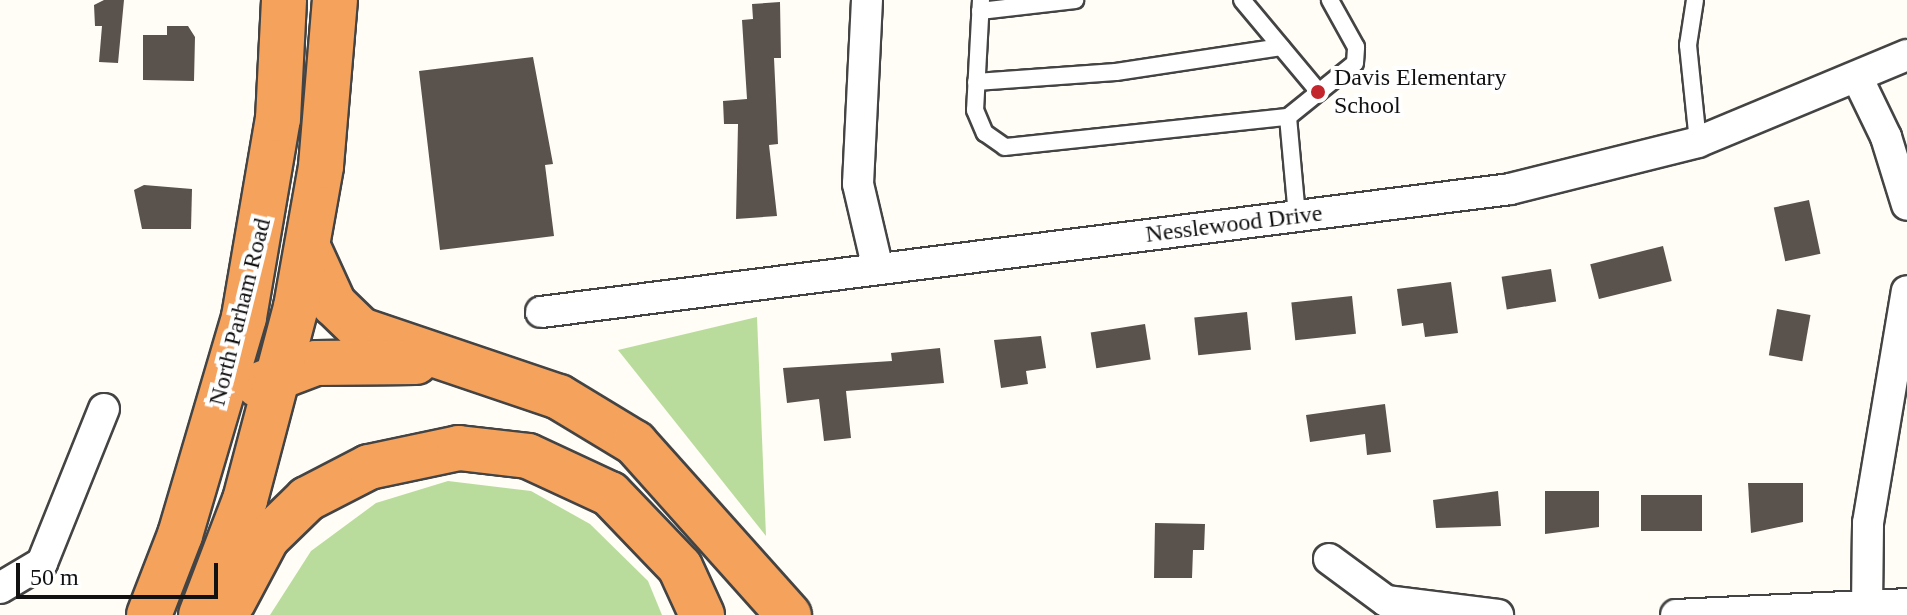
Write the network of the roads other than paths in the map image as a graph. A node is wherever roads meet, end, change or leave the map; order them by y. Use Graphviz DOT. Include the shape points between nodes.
graph roads {
  1 [pos="284,0"];
  2 [pos="335,0"];
  3 [pos="867,0"];
  4 [pos="1075,0"];
  5 [pos="1242,0"];
  6 [pos="1330,0"];
  7 [pos="1695,0"];
  8 [pos="980,6"];
  9 [pos="1281,47"];
  10 [pos="1907,55"];
  11 [pos="1857,77"];
  12 [pos="976,82"];
  13 [pos="1319,92"];
  14 [pos="1288,117"];
  15 [pos="278,119"];
  16 [pos="1698,142"];
  17 [pos="1907,205"];
  18 [pos="1297,216"];
  19 [pos="308,247"];
  20 [pos="878,269"];
  21 [pos="1907,291"];
  22 [pos="541,312"];
  23 [pos="439,360"];
  24 [pos="281,371"];
  25 [pos="104,409"];
  26 [pos="210,430"];
  27 [pos="1329,559"];
  28 [pos="0,588"];
  29 [pos="1907,604"];
  30 [pos="1867,607"];
  31 [pos="119,615"];
  32 [pos="149,615"];
  33 [pos="201,615"];
  34 [pos="226,615"];
  35 [pos="702,615"];
  36 [pos="789,615"];
  37 [pos="1498,615"];
  38 [pos="1676,615"];
  1 -- 15 [label="highway, North Parham Road"];
  2 -- 19 [label="highway, North Parham Road"];
  3 -- 20 [label="street" via="858,184"];
  4 -- 8 [label="lane"];
  5 -- 9 [label="lane"];
  6 -- 13 [label="lane" via="1356,47 1355,63"];
  7 -- 16 [label="lane" via="1688,45"];
  8 -- 12 [label="lane"];
  9 -- 12 [label="lane" via="1116,72"];
  9 -- 13 [label="lane"];
  10 -- 11 [label="street, Nesslewood Drive"];
  11 -- 16 [label="street, Nesslewood Drive"];
  11 -- 17 [label="street" via="1886,137"];
  12 -- 14 [label="lane" via="975,110 985,133 1005,147"];
  13 -- 14 [label="lane"];
  14 -- 18 [label="lane"];
  15 -- 26 [label="highway, North Parham Road" via="246,305"];
  15 -- 31 [label="highway" via="240,221 170,480"];
  16 -- 18 [label="street, Nesslewood Drive" via="1510,189"];
  18 -- 20 [label="street, Nesslewood Drive"];
  19 -- 23 [label="highway" via="324,288 347,318 375,338"];
  19 -- 24 [label="highway, North Parham Road"];
  20 -- 22 [label="street, Nesslewood Drive"];
  21 -- 30 [label="street" via="1868,523"];
  23 -- 24 [label="highway" via="316,363"];
  23 -- 36 [label="highway" via="559,397 635,443"];
  24 -- 26 [label="highway"];
  24 -- 33 [label="highway, North Parham Road"];
  25 -- 28 [label="street" via="42,563"];
  26 -- 32 [label="highway, North Parham Road"];
  27 -- 37 [label="street" via="1386,601"];
  29 -- 30 [label="street"];
  30 -- 38 [label="street"];
  34 -- 35 [label="highway" via="267,538 307,499 369,467 459,448 528,456 610,494 671,556"];
}
